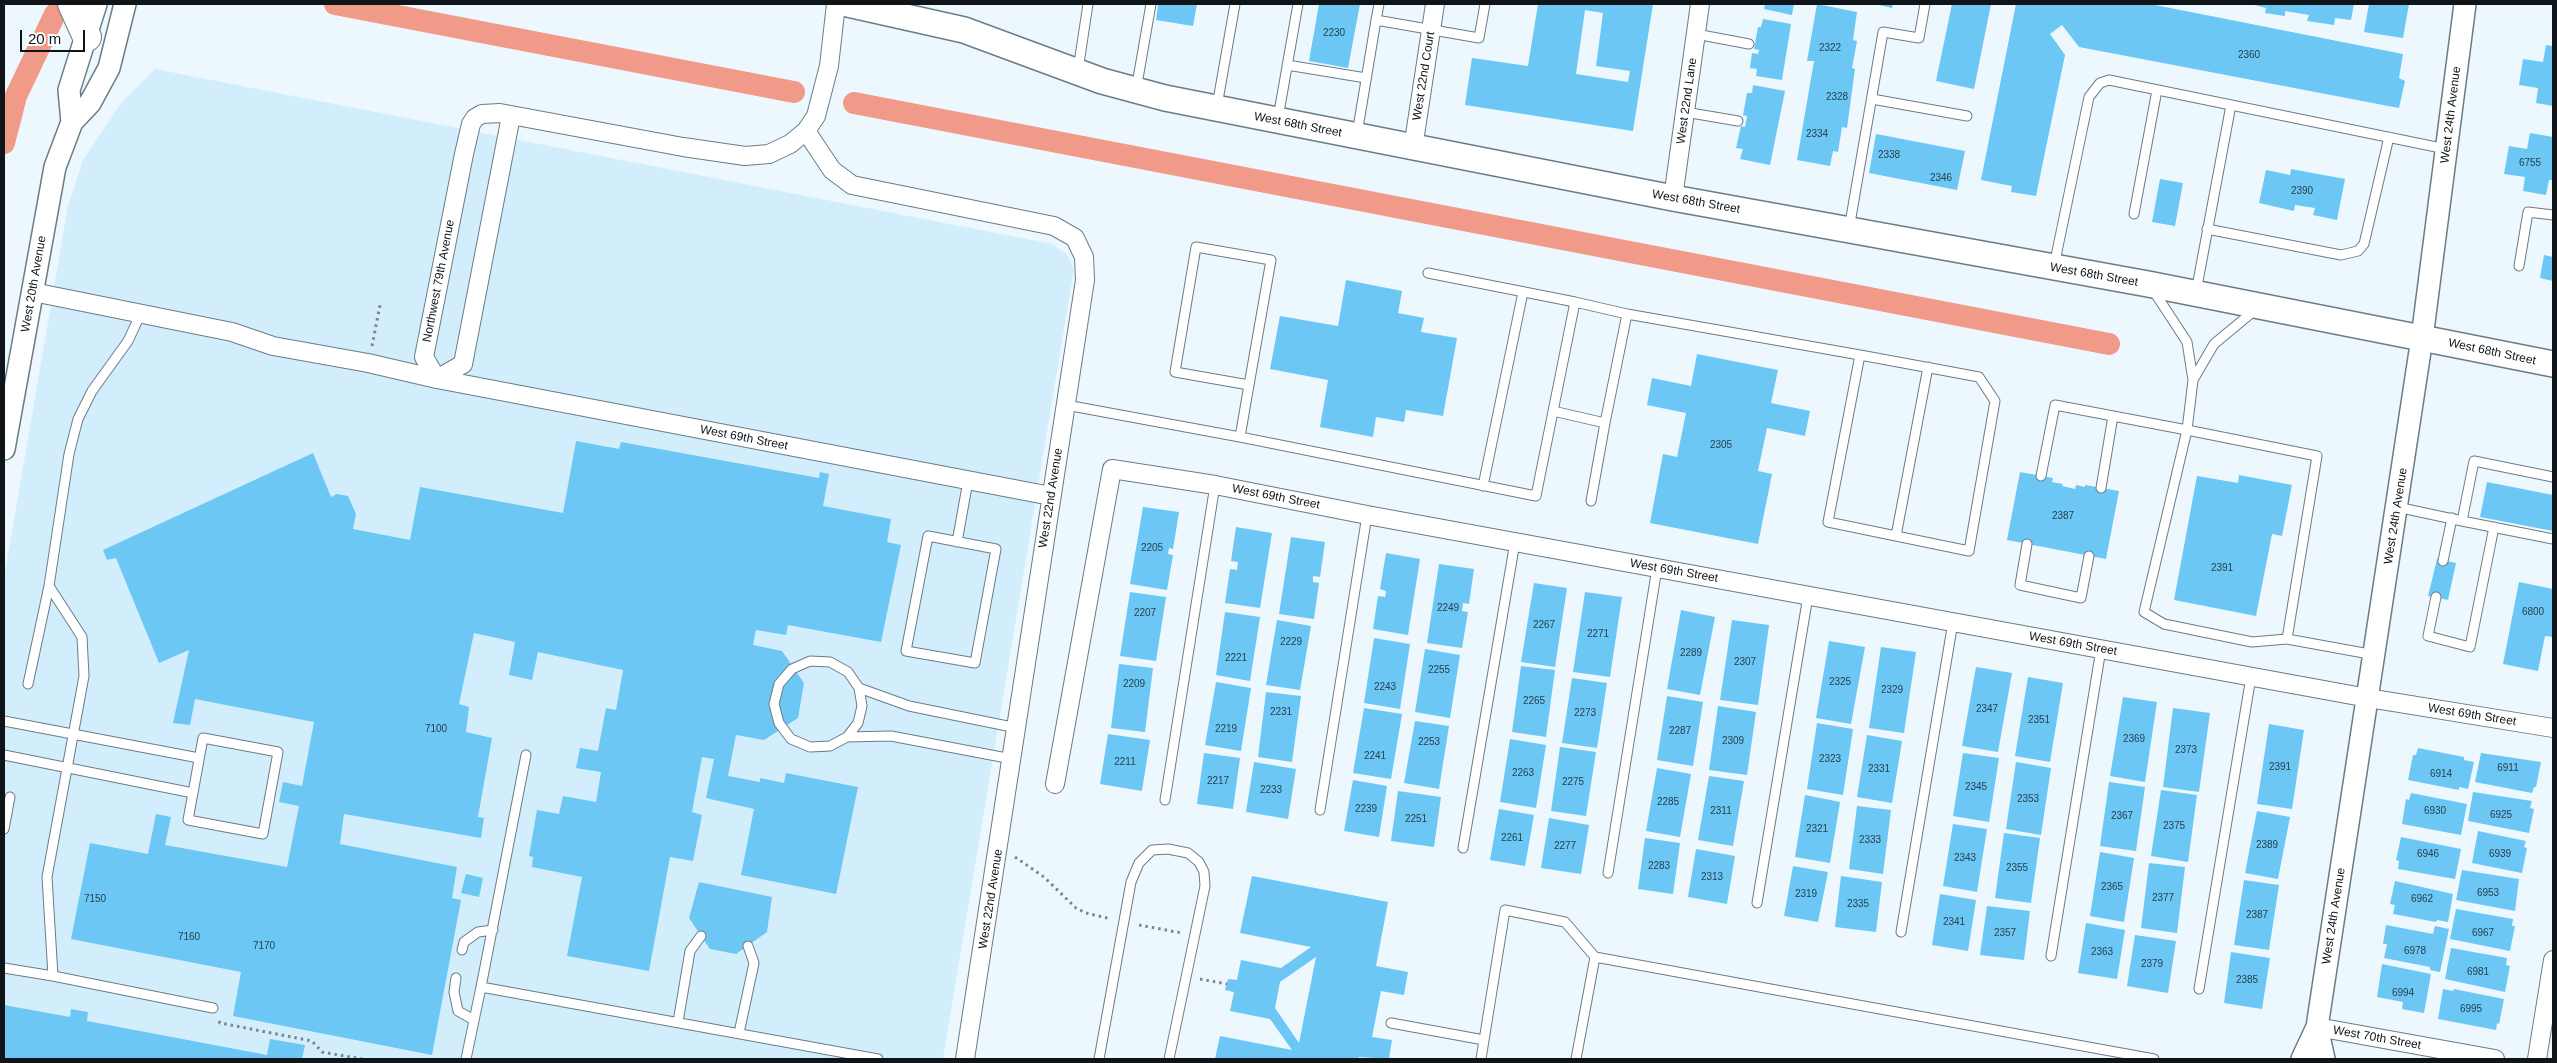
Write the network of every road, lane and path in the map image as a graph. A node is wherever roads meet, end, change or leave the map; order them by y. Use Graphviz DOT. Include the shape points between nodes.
graph roads {
  1 [pos="72,4"];
  2 [pos="96,4"];
  3 [pos="125,4"];
  4 [pos="836,4"];
  5 [pos="848,4"];
  6 [pos="1088,4"];
  7 [pos="1151,4"];
  8 [pos="1235,4"];
  9 [pos="1298,4"];
  10 [pos="1379,4"];
  11 [pos="1435,4"];
  12 [pos="1485,4"];
  13 [pos="1700,4"];
  14 [pos="1925,4"];
  15 [pos="2466,4"];
  16 [pos="1376,20"];
  17 [pos="1431,30"];
  18 [pos="1696,34"];
  19 [pos="87,37"];
  20 [pos="1749,44"];
  21 [pos="1287,65"];
  22 [pos="1078,72"];
  23 [pos="1366,78"];
  24 [pos="1136,90"];
  25 [pos="2157,90"];
  26 [pos="1872,99"];
  27 [pos="2231,105"];
  28 [pos="1216,109"];
  29 [pos="1685,112"];
  30 [pos="511,116"];
  31 [pos="1967,116"];
  32 [pos="1278,121"];
  33 [pos="1738,121"];
  34 [pos="72,122"];
  35 [pos="806,131"];
  36 [pos="1357,136"];
  37 [pos="2389,137"];
  38 [pos="1413,148"];
  39 [pos="2447,149"];
  40 [pos="1673,198"];
  41 [pos="2134,214"];
  42 [pos="2553,215"];
  43 [pos="1849,229"];
  44 [pos="2207,229"];
  45 [pos="2519,266"];
  46 [pos="2054,268"];
  47 [pos="1428,273"];
  48 [pos="2148,284"];
  49 [pos="33,292"];
  50 [pos="1523,292"];
  51 [pos="2196,293"];
  52 [pos="1575,302"];
  53 [pos="380,305"];
  54 [pos="2259,306"];
  55 [pos="141,313"];
  56 [pos="1627,314"];
  57 [pos="2422,338"];
  58 [pos="1860,355"];
  59 [pos="368,362"];
  60 [pos="2553,364"];
  61 [pos="1928,368"];
  62 [pos="437,379"];
  63 [pos="2194,380"];
  64 [pos="1249,385"];
  65 [pos="1066,405"];
  66 [pos="1553,411"];
  67 [pos="2113,416"];
  68 [pos="1605,423"];
  69 [pos="2187,430"];
  70 [pos="1240,437"];
  71 [pos="4,449"];
  72 [pos="2041,476"];
  73 [pos="2553,477"];
  74 [pos="968,481"];
  75 [pos="1215,485"];
  76 [pos="1483,486"];
  77 [pos="2101,488"];
  78 [pos="1051,496"];
  79 [pos="1590,501"];
  80 [pos="2397,508"];
  81 [pos="1367,515"];
  82 [pos="2452,518"];
  83 [pos="2462,520"];
  84 [pos="2494,527"];
  85 [pos="1896,536"];
  86 [pos="2553,539"];
  87 [pos="957,542"];
  88 [pos="1514,542"];
  89 [pos="2027,544"];
  90 [pos="2090,556"];
  91 [pos="2443,560"];
  92 [pos="1657,568"];
  93 [pos="48,586"];
  94 [pos="1808,596"];
  95 [pos="2436,597"];
  96 [pos="1953,622"];
  97 [pos="2287,639"];
  98 [pos="2101,649"];
  99 [pos="2375,655"];
  100 [pos="2251,677"];
  101 [pos="28,684"];
  102 [pos="859,688"];
  103 [pos="2368,698"];
  104 [pos="4,721"];
  105 [pos="1017,728"];
  106 [pos="2553,728"];
  107 [pos="73,734"];
  108 [pos="847,737"];
  109 [pos="4,755"];
  110 [pos="526,755"];
  111 [pos="199,758"];
  112 [pos="1012,759"];
  113 [pos="67,768"];
  114 [pos="1055,784"];
  115 [pos="193,793"];
  116 [pos="10,797"];
  117 [pos="1165,800"];
  118 [pos="1320,810"];
  119 [pos="4,828"];
  120 [pos="1463,848"];
  121 [pos="999,849"];
  122 [pos="1608,873"];
  123 [pos="1756,903"];
  124 [pos="1124,922"];
  125 [pos="493,930"];
  126 [pos="1901,932"];
  127 [pos="1195,935"];
  128 [pos="701,936"];
  129 [pos="748,946"];
  130 [pos="462,950"];
  131 [pos="2051,956"];
  132 [pos="1594,958"];
  133 [pos="2553,960"];
  134 [pos="4,968"];
  135 [pos="53,976"];
  136 [pos="1186,976"];
  137 [pos="456,978"];
  138 [pos="1227,984"];
  139 [pos="481,987"];
  140 [pos="2199,989"];
  141 [pos="213,1008"];
  142 [pos="474,1020"];
  143 [pos="678,1022"];
  144 [pos="1391,1023"];
  145 [pos="2317,1027"];
  146 [pos="739,1033"];
  147 [pos="1484,1040"];
  148 [pos="362,1059"];
  149 [pos="466,1059"];
  150 [pos="878,1059"];
  151 [pos="965,1059"];
  152 [pos="1099,1059"];
  153 [pos="1169,1059"];
  154 [pos="1481,1059"];
  155 [pos="1576,1059"];
  156 [pos="2152,1059"];
  157 [pos="2302,1059"];
  158 [pos="2324,1059"];
  159 [pos="2495,1059"];
  160 [pos="2537,1059"];
  1 -- 19 [label="highway"];
  2 -- 19 [label="street, West 20th Avenue"];
  3 -- 34 [label="street, West 20th Avenue" via="117,44 103,82 90,103"];
  4 -- 35 [label="street, Northwest 79th Avenue" via="828,72 816,116"];
  5 -- 22 [label="main road, West 68th Street" via="964,30"];
  6 -- 22 [label="lane"];
  7 -- 24 [label="lane"];
  8 -- 28 [label="lane"];
  9 -- 21 [label="lane"];
  10 -- 16 [label="lane"];
  11 -- 17 [label="street, West 22nd Court"];
  12 -- 17 [label="lane" via="1479,38"];
  13 -- 18 [label="street, West 22nd Lane"];
  14 -- 26 [label="lane" via="1919,38 1884,32"];
  15 -- 39 [label="street, West 24th Avenue"];
  16 -- 17 [label="lane"];
  16 -- 23 [label="lane"];
  17 -- 38 [label="street, West 22nd Court"];
  18 -- 20 [label="lane"];
  18 -- 29 [label="street, West 22nd Lane"];
  19 -- 34 [label="street, West 20th Avenue" via="69,90"];
  21 -- 23 [label="lane"];
  21 -- 32 [label="lane"];
  22 -- 24 [label="main road, West 68th Street"];
  23 -- 36 [label="lane"];
  24 -- 28 [label="main road, West 68th Street"];
  25 -- 27 [label="lane"];
  25 -- 41 [label="lane"];
  25 -- 46 [label="lane" via="2109,80 2094,88 2087,106"];
  26 -- 31 [label="lane"];
  26 -- 43 [label="lane"];
  27 -- 37 [label="lane"];
  27 -- 44 [label="lane"];
  28 -- 32 [label="main road, West 68th Street"];
  29 -- 33 [label="lane"];
  29 -- 40 [label="street, West 22nd Lane"];
  30 -- 35 [label="street, Northwest 79th Avenue" via="745,156 776,152"];
  30 -- 62 [label="street" via="463,364"];
  30 -- 62 [label="street, Northwest 79th Avenue" via="490,112 482,114 471,124 424,357"];
  32 -- 36 [label="main road, West 68th Street"];
  34 -- 49 [label="street, West 20th Avenue" via="55,167"];
  35 -- 65 [label="street, West 22nd Avenue" via="832,170 852,185 1040,222 1068,232 1074,238 1086,269"];
  36 -- 38 [label="main road, West 68th Street"];
  37 -- 39 [label="lane"];
  37 -- 44 [label="lane" via="2364,244 2358,250 2341,255"];
  38 -- 40 [label="main road, West 68th Street"];
  39 -- 57 [label="street, West 24th Avenue"];
  40 -- 43 [label="main road, West 68th Street"];
  42 -- 45 [label="lane" via="2528,212"];
  43 -- 46 [label="main road, West 68th Street"];
  44 -- 51 [label="lane"];
  46 -- 48 [label="main road, West 68th Street"];
  47 -- 50 [label="lane"];
  48 -- 51 [label="main road, West 68th Street"];
  48 -- 63 [label="lane" via="2187,342"];
  49 -- 55 [label="street, West 69th Street"];
  49 -- 71 [label="street, West 20th Avenue"];
  50 -- 52 [label="lane"];
  50 -- 76 [label="lane"];
  51 -- 54 [label="main road, West 68th Street"];
  52 -- 56 [label="lane"];
  52 -- 66 [label="lane"];
  53 -- 59 [label="path"];
  54 -- 57 [label="main road, West 68th Street"];
  54 -- 63 [label="lane" via="2214,344"];
  55 -- 59 [label="street, West 69th Street" via="232,332 273,346"];
  55 -- 93 [label="lane" via="128,341 92,391 78,419 69,454"];
  56 -- 58 [label="lane"];
  56 -- 68 [label="lane"];
  57 -- 60 [label="main road, West 68th Street"];
  57 -- 80 [label="street, West 24th Avenue"];
  58 -- 61 [label="lane"];
  58 -- 85 [label="lane" via="1828,522"];
  59 -- 62 [label="street, West 69th Street"];
  61 -- 85 [label="lane"];
  61 -- 85 [label="lane" via="1979,377 1995,401 1968,551"];
  62 -- 74 [label="street, West 69th Street"];
  63 -- 69 [label="lane"];
  64 -- 64 [label="lane" via="1174,372 1196,247 1271,260"];
  64 -- 70 [label="lane"];
  65 -- 70 [label="lane"];
  65 -- 78 [label="street, West 22nd Avenue"];
  66 -- 68 [label="lane"];
  66 -- 76 [label="lane" via="1536,496"];
  67 -- 69 [label="lane"];
  67 -- 72 [label="lane" via="2055,405"];
  67 -- 77 [label="lane"];
  68 -- 79 [label="lane"];
  69 -- 97 [label="lane" via="2318,456"];
  69 -- 97 [label="lane" via="2144,612 2164,624 2252,642"];
  70 -- 76 [label="lane"];
  73 -- 83 [label="lane" via="2474,461"];
  74 -- 78 [label="street, West 69th Street"];
  74 -- 87 [label="lane"];
  75 -- 81 [label="street, West 69th Street"];
  75 -- 114 [label="street, West 69th Street" via="1112,468"];
  75 -- 117 [label="lane"];
  78 -- 105 [label="street, West 22nd Avenue"];
  80 -- 82 [label="lane"];
  80 -- 99 [label="street, West 24th Avenue"];
  81 -- 88 [label="street, West 69th Street"];
  81 -- 118 [label="lane"];
  82 -- 83 [label="lane"];
  82 -- 91 [label="lane"];
  83 -- 84 [label="lane"];
  84 -- 86 [label="lane"];
  84 -- 95 [label="lane" via="2470,647 2428,636"];
  87 -- 87 [label="lane" via="996,549 975,663 906,651 928,536"];
  88 -- 92 [label="street, West 69th Street"];
  88 -- 120 [label="lane"];
  89 -- 90 [label="lane" via="2020,586 2081,598"];
  92 -- 94 [label="street, West 69th Street"];
  92 -- 122 [label="lane"];
  93 -- 101 [label="lane"];
  93 -- 107 [label="lane" via="82,637 84,676"];
  94 -- 96 [label="street, West 69th Street"];
  94 -- 123 [label="lane"];
  96 -- 98 [label="street, West 69th Street"];
  96 -- 126 [label="lane"];
  97 -- 99 [label="lane"];
  98 -- 100 [label="street, West 69th Street"];
  98 -- 131 [label="lane"];
  99 -- 103 [label="street, West 24th Avenue"];
  100 -- 103 [label="street, West 69th Street"];
  100 -- 140 [label="lane"];
  102 -- 105 [label="lane" via="909,706"];
  102 -- 108 [label="lane" via="862,706 858,723"];
  102 -- 108 [label="lane" via="848,672 830,662 810,661 792,669 779,684 774,704 779,723 791,739 810,747 830,746"];
  103 -- 106 [label="street, West 69th Street"];
  103 -- 145 [label="street, West 24th Avenue"];
  104 -- 107 [label="lane"];
  105 -- 112 [label="street, West 22nd Avenue"];
  107 -- 111 [label="lane"];
  107 -- 113 [label="lane"];
  108 -- 112 [label="lane" via="891,736"];
  109 -- 113 [label="lane"];
  110 -- 125 [label="lane"];
  111 -- 115 [label="lane"];
  111 -- 115 [label="lane" via="203,738 278,752 263,834 188,820"];
  112 -- 121 [label="street, West 22nd Avenue"];
  113 -- 115 [label="lane"];
  113 -- 135 [label="lane" via="46,877"];
  116 -- 119 [label="lane"];
  121 -- 124 [label="path" via="1037,870 1076,908"];
  121 -- 151 [label="street, West 22nd Avenue"];
  124 -- 127 [label="path"];
  124 -- 127 [label="lane" via="1131,882 1139,863 1152,850 1168,849 1188,854 1199,862 1204,872"];
  124 -- 152 [label="lane"];
  125 -- 130 [label="lane" via="478,932 464,942"];
  125 -- 139 [label="lane"];
  127 -- 136 [label="lane"];
  128 -- 143 [label="lane" via="690,951"];
  129 -- 146 [label="lane" via="754,963"];
  132 -- 147 [label="lane" via="1565,922 1505,910"];
  132 -- 155 [label="lane"];
  132 -- 156 [label="lane"];
  133 -- 160 [label="street"];
  134 -- 135 [label="lane"];
  135 -- 141 [label="lane"];
  136 -- 138 [label="path"];
  136 -- 153 [label="lane"];
  137 -- 142 [label="lane" via="454,992 458,1010"];
  139 -- 142 [label="lane"];
  139 -- 143 [label="lane"];
  141 -- 148 [label="path" via="220,1023 312,1041 322,1052"];
  142 -- 149 [label="lane"];
  143 -- 146 [label="lane"];
  144 -- 147 [label="lane"];
  145 -- 157 [label="street, West 24th Avenue"];
  145 -- 158 [label="street, West 24th Avenue"];
  145 -- 159 [label="street, West 70th Street"];
  146 -- 150 [label="lane"];
  147 -- 154 [label="lane"];
}
